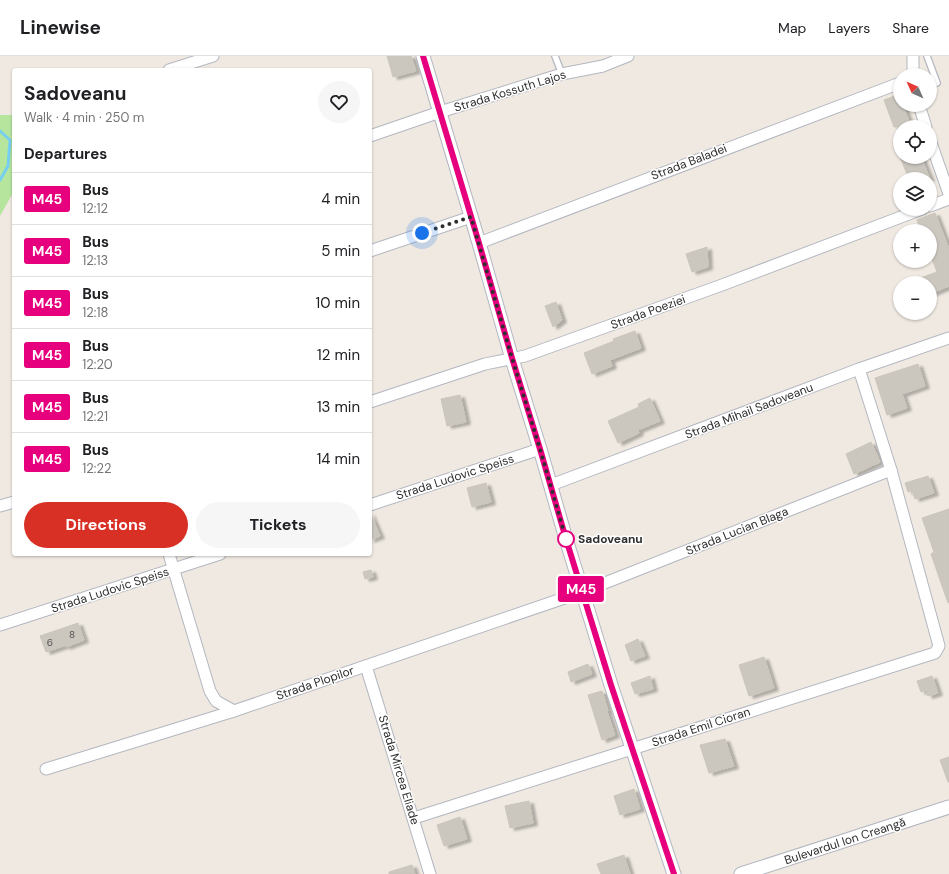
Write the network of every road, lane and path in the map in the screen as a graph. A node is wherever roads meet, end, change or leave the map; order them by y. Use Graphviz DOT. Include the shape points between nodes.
graph roads {
  1 [pos="213,56"];
  2 [pos="424,56"];
  3 [pos="555,56"];
  4 [pos="628,56"];
  5 [pos="913,56"];
  6 [pos="927,56"];
  7 [pos="175,68"];
  8 [pos="912,68"];
  9 [pos="931,68"];
  10 [pos="562,74"];
  11 [pos="893,85"];
  12 [pos="440,112"];
  13 [pos="372,135"];
  14 [pos="937,160"];
  15 [pos="949,194"];
  16 [pos="949,199"];
  17 [pos="937,203"];
  18 [pos="903,216"];
  19 [pos="471,217"];
  20 [pos="479,243"];
  21 [pos="372,250"];
  22 [pos="949,338"];
  23 [pos="512,358"];
  24 [pos="859,370"];
  25 [pos="372,401"];
  26 [pos="540,449"];
  27 [pos="892,470"];
  28 [pos="551,485"];
  29 [pos="12,503"];
  30 [pos="372,504"];
  31 [pos="0,506"];
  32 [pos="170,556"];
  33 [pos="214,556"];
  34 [pos="174,569"];
  35 [pos="582,592"];
  36 [pos="0,625"];
  37 [pos="366,666"];
  38 [pos="234,711"];
  39 [pos="632,748"];
  40 [pos="46,769"];
  41 [pos="949,807"];
  42 [pos="414,818"];
  43 [pos="430,874"];
  44 [pos="674,874"];
  45 [pos="741,874"];
  1 -- 7 [label="street"];
  2 -- 12 [label="street"];
  3 -- 10 [label="lane"];
  4 -- 10 [label="street, Strada Kossuth Lajos" via="603,66"];
  5 -- 8 [label="street"];
  6 -- 9 [label="lane"];
  10 -- 12 [label="street, Strada Kossuth Lajos"];
  11 -- 20 [label="street, Strada Baladei"];
  12 -- 13 [label="street, Strada Kossuth Lajos"];
  12 -- 19 [label="street"];
  14 -- 15 [label="street"];
  16 -- 17 [label="street"];
  18 -- 23 [label="street, Strada Poeziei" via="707,290 525,356"];
  19 -- 20 [label="street"];
  19 -- 21 [label="street"];
  20 -- 23 [label="street"];
  22 -- 24 [label="street, Strada Mihail Sadoveanu"];
  23 -- 25 [label="street, Strada Poeziei" via="485,364"];
  23 -- 26 [label="street"];
  24 -- 27 [label="street"];
  24 -- 28 [label="street, Strada Mihail Sadoveanu"];
  26 -- 28 [label="street"];
  26 -- 30 [label="street, Strada Ludovic Speiss"];
  27 -- 35 [label="street, Strada Lucian Blaga"];
  27 -- 39 [label="street, Strada Emil Cioran" via="939,646 935,653"];
  28 -- 35 [label="street"];
  29 -- 31 [label="street"];
  32 -- 34 [label="street"];
  33 -- 34 [label="street, Strada Ludovic Speiss"];
  34 -- 36 [label="street, Strada Ludovic Speiss"];
  34 -- 38 [label="street" via="210,691 216,701"];
  35 -- 37 [label="street, Strada Plopilor"];
  35 -- 39 [label="street"];
  37 -- 38 [label="street, Strada Plopilor"];
  37 -- 42 [label="street, Strada Mircea Eliade"];
  38 -- 40 [label="street, Strada Plopilor"];
  39 -- 42 [label="street, Strada Emil Cioran"];
  39 -- 44 [label="street"];
  41 -- 45 [label="street, Bulevardul Ion Creangă"];
  42 -- 43 [label="street, Strada Mircea Eliade"];
}
